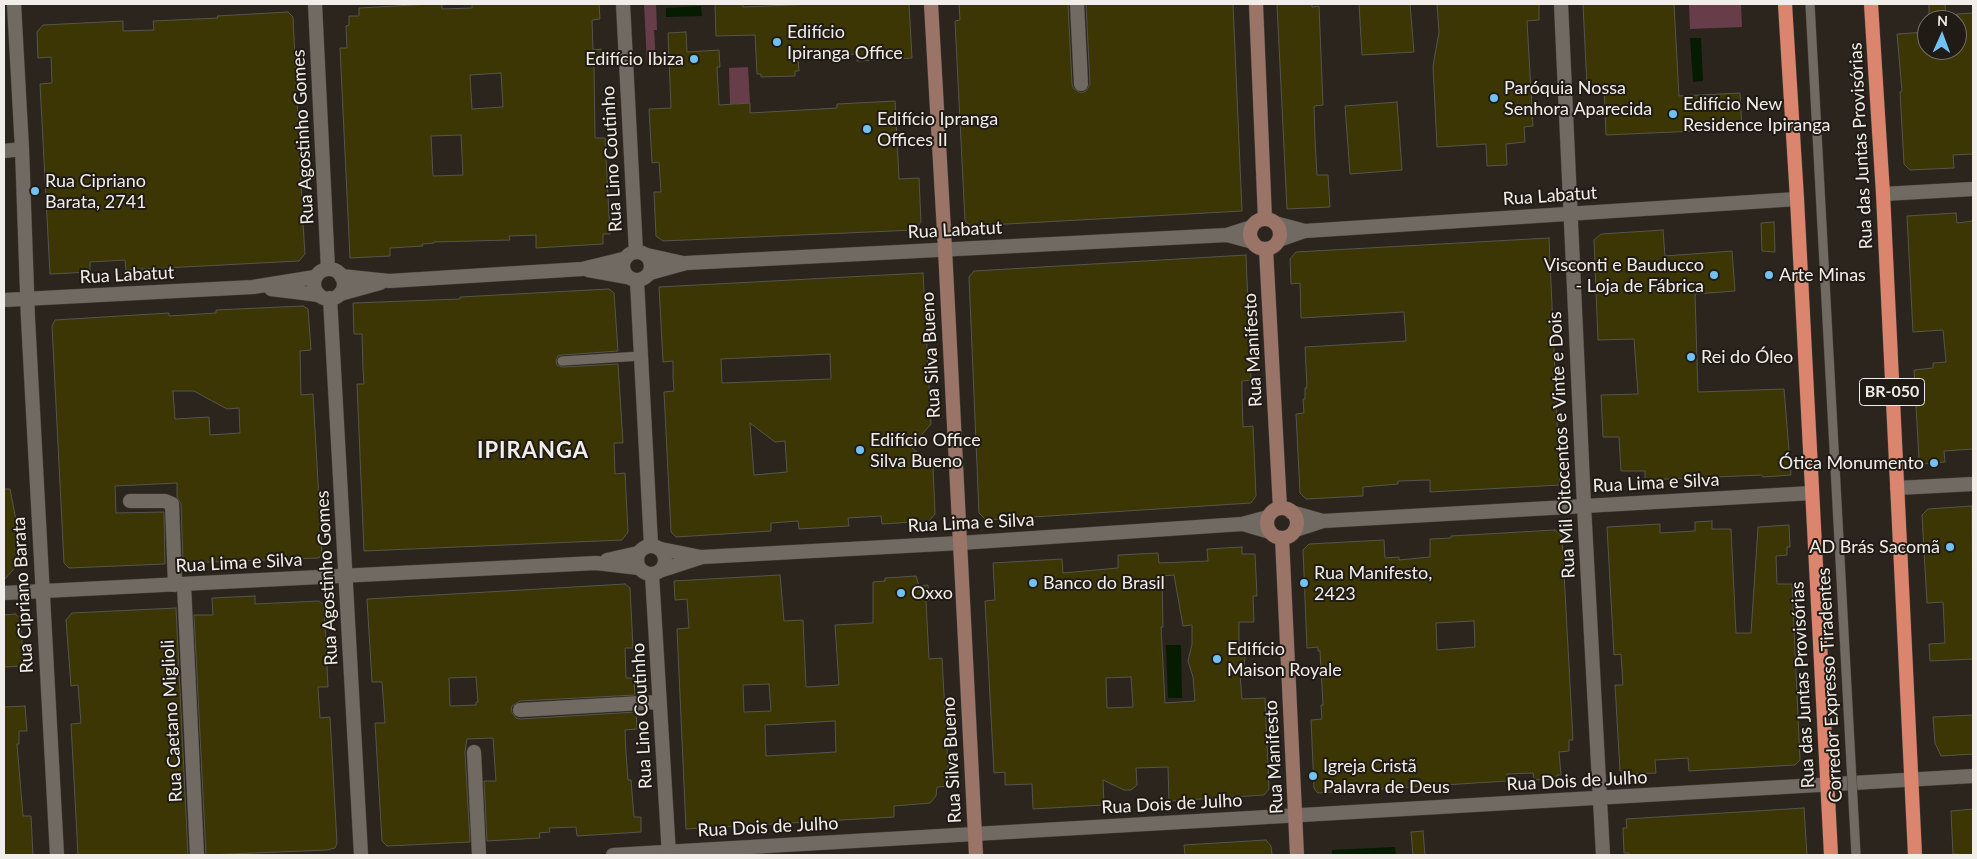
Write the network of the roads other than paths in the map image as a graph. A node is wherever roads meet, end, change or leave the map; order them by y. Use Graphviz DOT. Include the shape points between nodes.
graph roads {
  1 [pos="4,4"];
  2 [pos="14,4"];
  3 [pos="315,4"];
  4 [pos="623,4"];
  5 [pos="931,4"];
  6 [pos="1077,4"];
  7 [pos="1256,4"];
  8 [pos="1561,4"];
  9 [pos="1785,4"];
  10 [pos="1810,4"];
  11 [pos="1871,4"];
  12 [pos="1081,84"];
  13 [pos="22,149"];
  14 [pos="4,150"];
  15 [pos="1973,189"];
  16 [pos="1883,194"];
  17 [pos="1797,199"];
  18 [pos="1570,214"];
  19 [pos="1270,221"];
  20 [pos="1252,227"];
  21 [pos="1305,231"];
  22 [pos="1226,235"];
  23 [pos="1279,240"];
  24 [pos="1253,242"];
  25 [pos="945,249"];
  26 [pos="1266,249"];
  27 [pos="641,253"];
  28 [pos="623,260"];
  29 [pos="686,263"];
  30 [pos="328,269"];
  31 [pos="582,269"];
  32 [pos="650,273"];
  33 [pos="342,276"];
  34 [pos="315,277"];
  35 [pos="632,279"];
  36 [pos="389,281"];
  37 [pos="253,288"];
  38 [pos="330,296"];
  39 [pos="27,298"];
  40 [pos="4,300"];
  41 [pos="641,356"];
  42 [pos="562,361"];
  43 [pos="1973,484"];
  44 [pos="1896,488"];
  45 [pos="1812,493"];
  46 [pos="130,501"];
  47 [pos="1584,506"];
  48 [pos="1286,510"];
  49 [pos="1268,517"];
  50 [pos="1323,521"];
  51 [pos="1242,524"];
  52 [pos="1295,530"];
  53 [pos="1276,535"];
  54 [pos="960,544"];
  55 [pos="656,547"];
  56 [pos="638,553"];
  57 [pos="702,557"];
  58 [pos="596,563"];
  59 [pos="639,568"];
  60 [pos="657,572"];
  61 [pos="346,576"];
  62 [pos="179,585"];
  63 [pos="42,591"];
  64 [pos="4,593"];
  65 [pos="659,702"];
  66 [pos="520,710"];
  67 [pos="474,752"];
  68 [pos="1973,776"];
  69 [pos="1911,781"];
  70 [pos="1827,785"];
  71 [pos="1600,799"];
  72 [pos="1295,815"];
  73 [pos="974,834"];
  74 [pos="669,853"];
  75 [pos="57,855"];
  76 [pos="197,855"];
  77 [pos="361,855"];
  78 [pos="479,855"];
  79 [pos="613,855"];
  80 [pos="976,855"];
  81 [pos="1297,855"];
  82 [pos="1603,855"];
  83 [pos="1831,855"];
  84 [pos="1856,855"];
  85 [pos="1915,855"];
  1 -- 2 [label="street"];
  2 -- 13 [label="street, Rua Cipriano Barata"];
  3 -- 30 [label="street, Rua Agostinho Gomes"];
  4 -- 27 [label="street, Rua Lino Coutinho"];
  5 -- 25 [label="main road, Rua Silva Bueno"];
  6 -- 12 [label="street"];
  7 -- 19 [label="main road"];
  8 -- 18 [label="street, Rua Mil Oitocentos e Vinte e Dois"];
  9 -- 17 [label="highway, Rua das Juntas Provisórias"];
  10 -- 84 [label="lane, Corredor Expresso Tiradentes, bridge"];
  11 -- 16 [label="highway, Rua das Juntas Provisórias / BR-050"];
  13 -- 14 [label="street"];
  13 -- 39 [label="street, Rua Cipriano Barata"];
  15 -- 16 [label="street"];
  16 -- 44 [label="highway, Rua das Juntas Provisórias / BR-050"];
  17 -- 18 [label="street, Rua Labatut"];
  17 -- 45 [label="highway, Rua das Juntas Provisórias"];
  18 -- 21 [label="street, Rua Labatut"];
  18 -- 47 [label="street, Rua Mil Oitocentos e Vinte e Dois"];
  19 -- 20 [label="main road" via="1257,221"];
  19 -- 21 [label="street, Rua Labatut"];
  19 -- 23 [label="main road" via="1280,231"];
  20 -- 22 [label="street, Rua Labatut"];
  20 -- 24 [label="main road" via="1250,235"];
  21 -- 23 [label="street, Rua Labatut"];
  22 -- 24 [label="street, Rua Labatut"];
  22 -- 25 [label="street, Rua Labatut"];
  23 -- 26 [label="main road"];
  24 -- 26 [label="main road"];
  25 -- 29 [label="street, Rua Labatut"];
  25 -- 54 [label="main road, Rua Silva Bueno"];
  26 -- 48 [label="main road, Rua Manifesto"];
  27 -- 28 [label="street" via="629,254"];
  27 -- 29 [label="street, Rua Labatut"];
  27 -- 32 [label="street" via="651,264"];
  28 -- 31 [label="street, Rua Labatut"];
  28 -- 35 [label="street" via="622,269"];
  29 -- 32 [label="street, Rua Labatut"];
  30 -- 33 [label="street" via="336,270"];
  30 -- 34 [label="street"];
  31 -- 35 [label="street, Rua Labatut"];
  31 -- 36 [label="street, Rua Labatut"];
  32 -- 35 [label="street" via="645,279"];
  33 -- 36 [label="street, Rua Labatut"];
  33 -- 38 [label="street" via="344,285"];
  34 -- 37 [label="street, Rua Labatut"];
  34 -- 38 [label="street" via="314,286"];
  35 -- 41 [label="street"];
  36 -- 38 [label="street, Rua Labatut"];
  37 -- 38 [label="street, Rua Labatut"];
  37 -- 39 [label="street, Rua Labatut"];
  38 -- 61 [label="street, Rua Agostinho Gomes"];
  39 -- 40 [label="street, Rua Labatut"];
  39 -- 63 [label="street, Rua Cipriano Barata"];
  41 -- 42 [label="lane"];
  41 -- 55 [label="street"];
  43 -- 44 [label="street"];
  44 -- 69 [label="highway, Rua das Juntas Provisórias / BR-050"];
  45 -- 47 [label="street, Rua Lima e Silva"];
  45 -- 70 [label="highway, Rua das Juntas Provisórias"];
  46 -- 62 [label="street, Rua Caetano Miglioli" via="165,500 172,504"];
  47 -- 50 [label="street, Rua Lima e Silva"];
  47 -- 71 [label="street, Rua Mil Oitocentos e Vinte e Dois"];
  48 -- 49 [label="main road" via="1276,510"];
  48 -- 50 [label="street, Rua Lima e Silva"];
  48 -- 52 [label="main road" via="1296,520"];
  49 -- 51 [label="street, Rua Lima e Silva"];
  49 -- 53 [label="main road" via="1267,525"];
  50 -- 52 [label="street, Rua Lima e Silva"];
  51 -- 53 [label="street, Rua Lima e Silva"];
  51 -- 54 [label="street, Rua Lima e Silva"];
  52 -- 53 [label="main road" via="1290,536"];
  53 -- 72 [label="main road, Rua Manifesto"];
  54 -- 57 [label="street, Rua Lima e Silva"];
  54 -- 73 [label="main road, Rua Silva Bueno"];
  55 -- 56 [label="street" via="643,547"];
  55 -- 57 [label="street, Rua Lima e Silva"];
  55 -- 60 [label="street" via="666,559"];
  56 -- 58 [label="street, Rua Lima e Silva"];
  56 -- 59 [label="street"];
  57 -- 60 [label="street, Rua Lima e Silva"];
  58 -- 59 [label="street, Rua Lima e Silva"];
  58 -- 61 [label="street, Rua Lima e Silva"];
  59 -- 60 [label="street" via="645,573"];
  60 -- 65 [label="street, Rua Lino Coutinho"];
  61 -- 62 [label="street, Rua Lima e Silva"];
  61 -- 77 [label="street, Rua Agostinho Gomes"];
  62 -- 63 [label="street, Rua Lima e Silva"];
  62 -- 76 [label="street, Rua Caetano Miglioli"];
  63 -- 64 [label="street, Rua Lima e Silva"];
  63 -- 75 [label="street, Rua Cipriano Barata"];
  65 -- 66 [label="street"];
  65 -- 74 [label="street, Rua Lino Coutinho"];
  67 -- 78 [label="street"];
  68 -- 69 [label="street, Rua Dois de Julho"];
  69 -- 70 [label="street, Rua Dois de Julho"];
  69 -- 85 [label="highway, Rua das Juntas Provisórias / BR-050"];
  70 -- 71 [label="street, Rua Dois de Julho"];
  70 -- 83 [label="highway, Rua das Juntas Provisórias"];
  71 -- 72 [label="street, Rua Dois de Julho"];
  71 -- 82 [label="street, Rua Mil Oitocentos e Vinte e Dois"];
  72 -- 73 [label="street, Rua Dois de Julho"];
  72 -- 81 [label="main road, Rua Manifesto"];
  73 -- 74 [label="street, Rua Dois de Julho"];
  73 -- 80 [label="main road, Rua Silva Bueno"];
  74 -- 79 [label="street, Rua Dois de Julho"];
}
